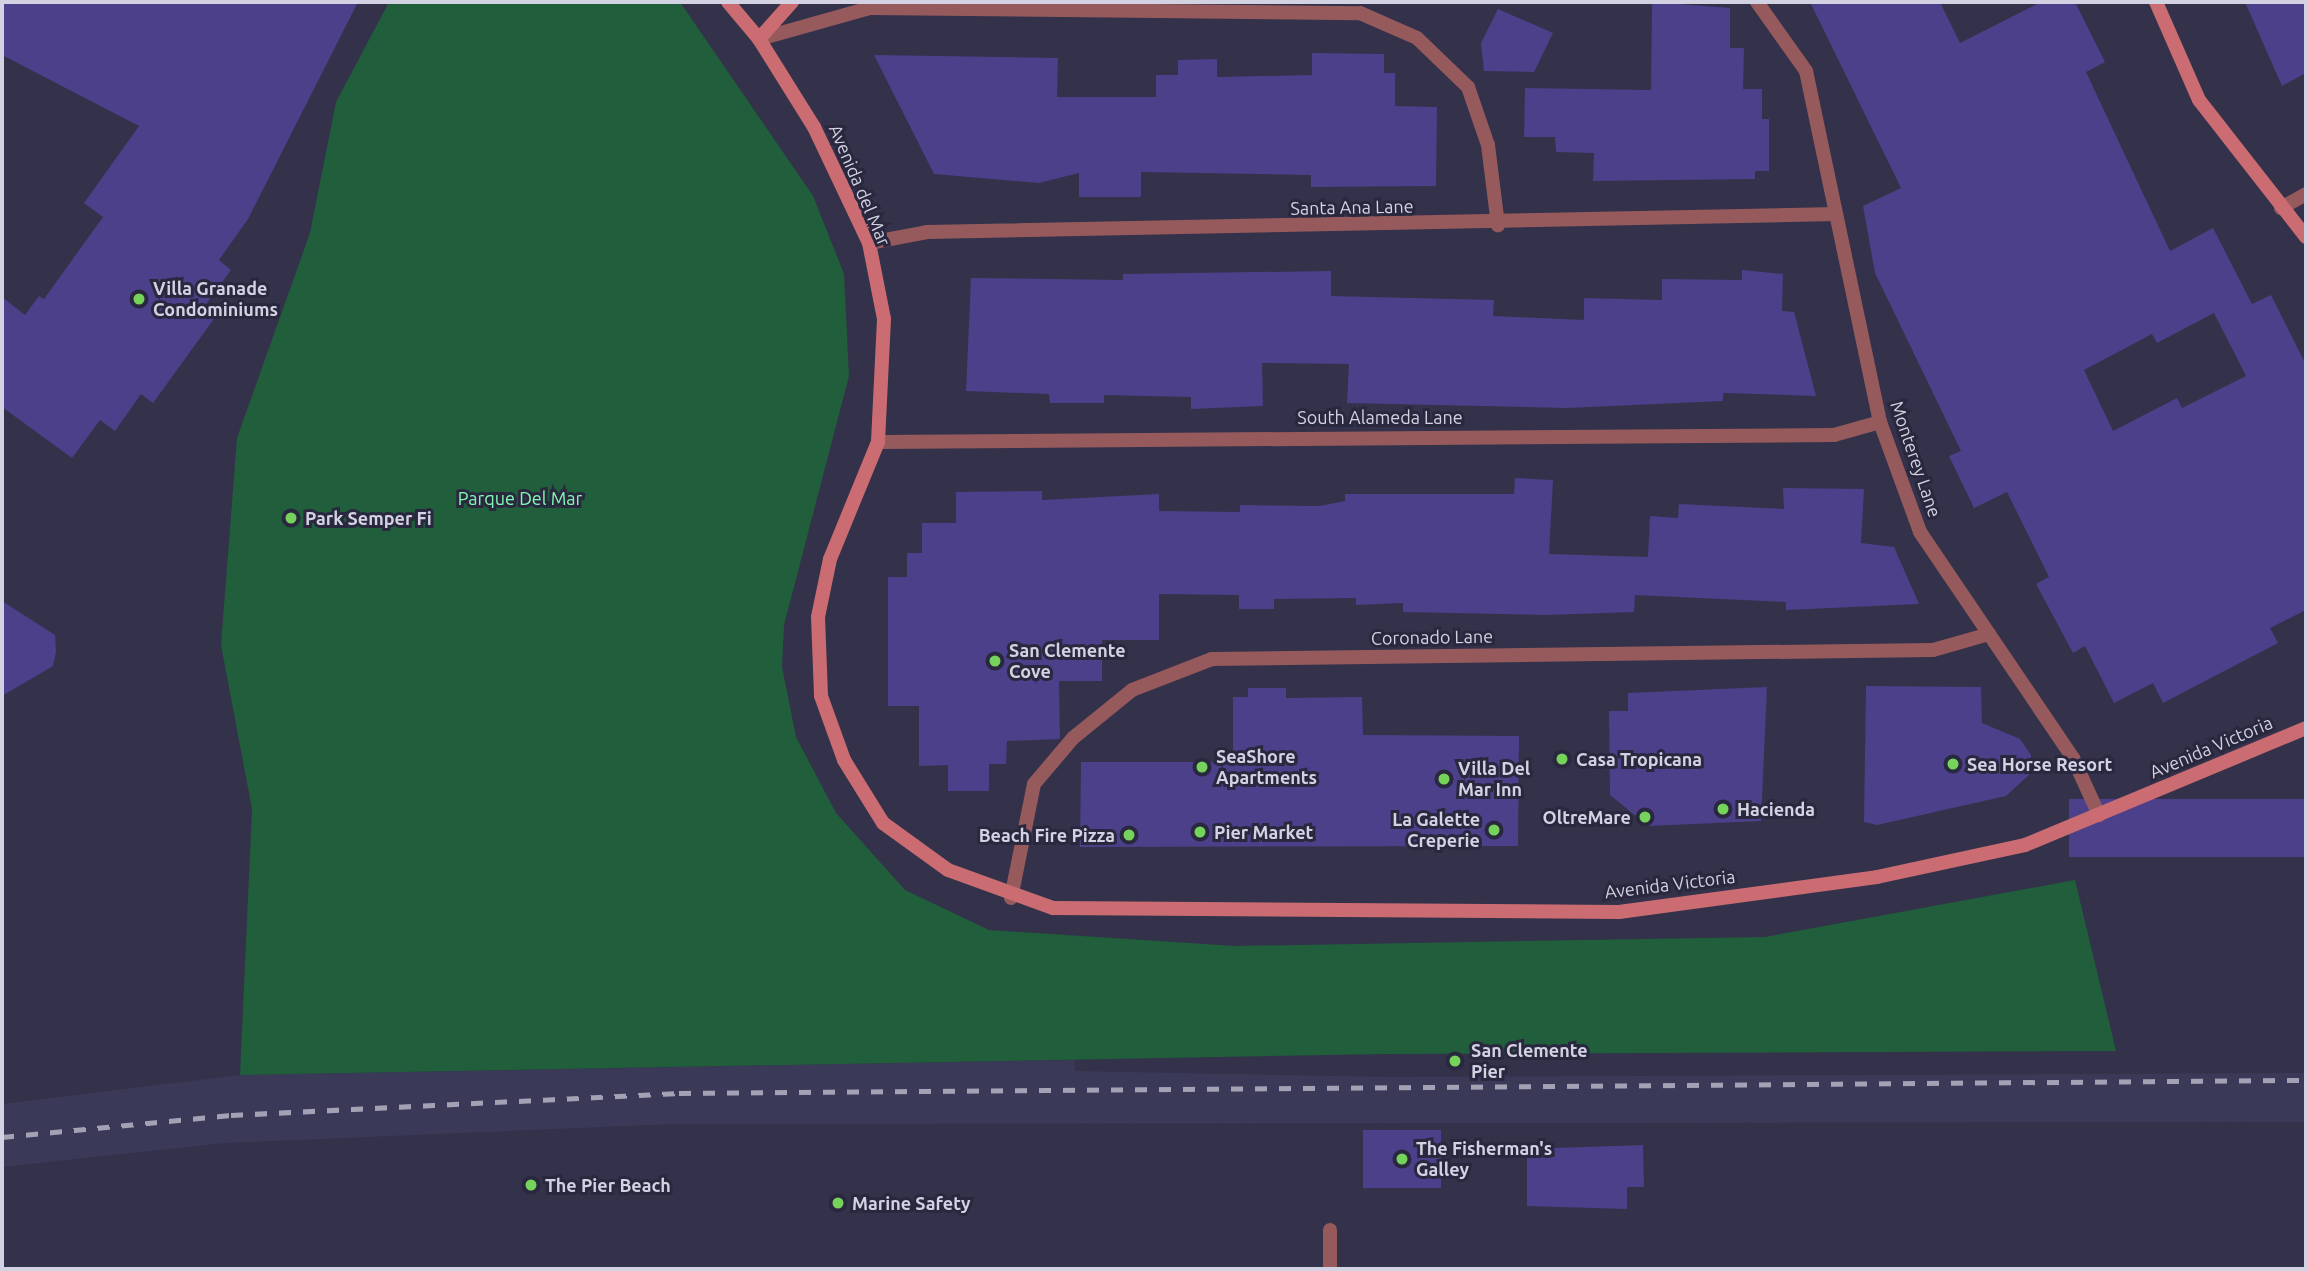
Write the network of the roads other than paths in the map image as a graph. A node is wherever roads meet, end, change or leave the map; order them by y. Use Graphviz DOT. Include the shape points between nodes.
graph roads {
  1 [pos="728,2"];
  2 [pos="792,2"];
  3 [pos="1757,2"];
  4 [pos="2156,2"];
  5 [pos="760,39"];
  6 [pos="2306,194"];
  7 [pos="2281,208"];
  8 [pos="1836,214"];
  9 [pos="1499,225"];
  10 [pos="2306,237"];
  11 [pos="869,243"];
  12 [pos="1880,422"];
  13 [pos="878,442"];
  14 [pos="1989,634"];
  15 [pos="2306,729"];
  16 [pos="2099,815"];
  17 [pos="1011,898"];
  18 [pos="1330,1230"];
  19 [pos="1330,1269"];
  1 -- 5 [label="main road, Avenida del Mar"];
  2 -- 5 [label="main road"];
  3 -- 8 [label="street, Monterey Lane" via="1806,71"];
  4 -- 7 [label="main road" via="2199,100"];
  5 -- 9 [label="street" via="870,8 1360,13 1417,38 1468,87 1488,145"];
  5 -- 11 [label="main road, Avenida del Mar" via="814,127"];
  6 -- 7 [label="street"];
  7 -- 10 [label="main road"];
  8 -- 9 [label="street, Santa Ana Lane"];
  8 -- 12 [label="street, Monterey Lane"];
  9 -- 11 [label="street, Santa Ana Lane" via="927,232"];
  11 -- 13 [label="main road, Avenida del Mar" via="884,319"];
  12 -- 13 [label="street, South Alameda Lane" via="1834,435"];
  12 -- 14 [label="street, Monterey Lane" via="1920,532"];
  13 -- 17 [label="main road, Avenida del Mar" via="830,559 818,617 821,696 844,760 884,822 948,870"];
  14 -- 16 [label="street, Monterey Lane" via="2073,758"];
  14 -- 17 [label="street, Coronado Lane" via="1933,650 1212,659 1132,690 1073,738 1034,784"];
  15 -- 16 [label="main road, Avenida Victoria"];
  16 -- 17 [label="main road, Avenida Victoria" via="2025,845 1877,877 1619,912 1053,908"];
  18 -- 19 [label="street"];
}
